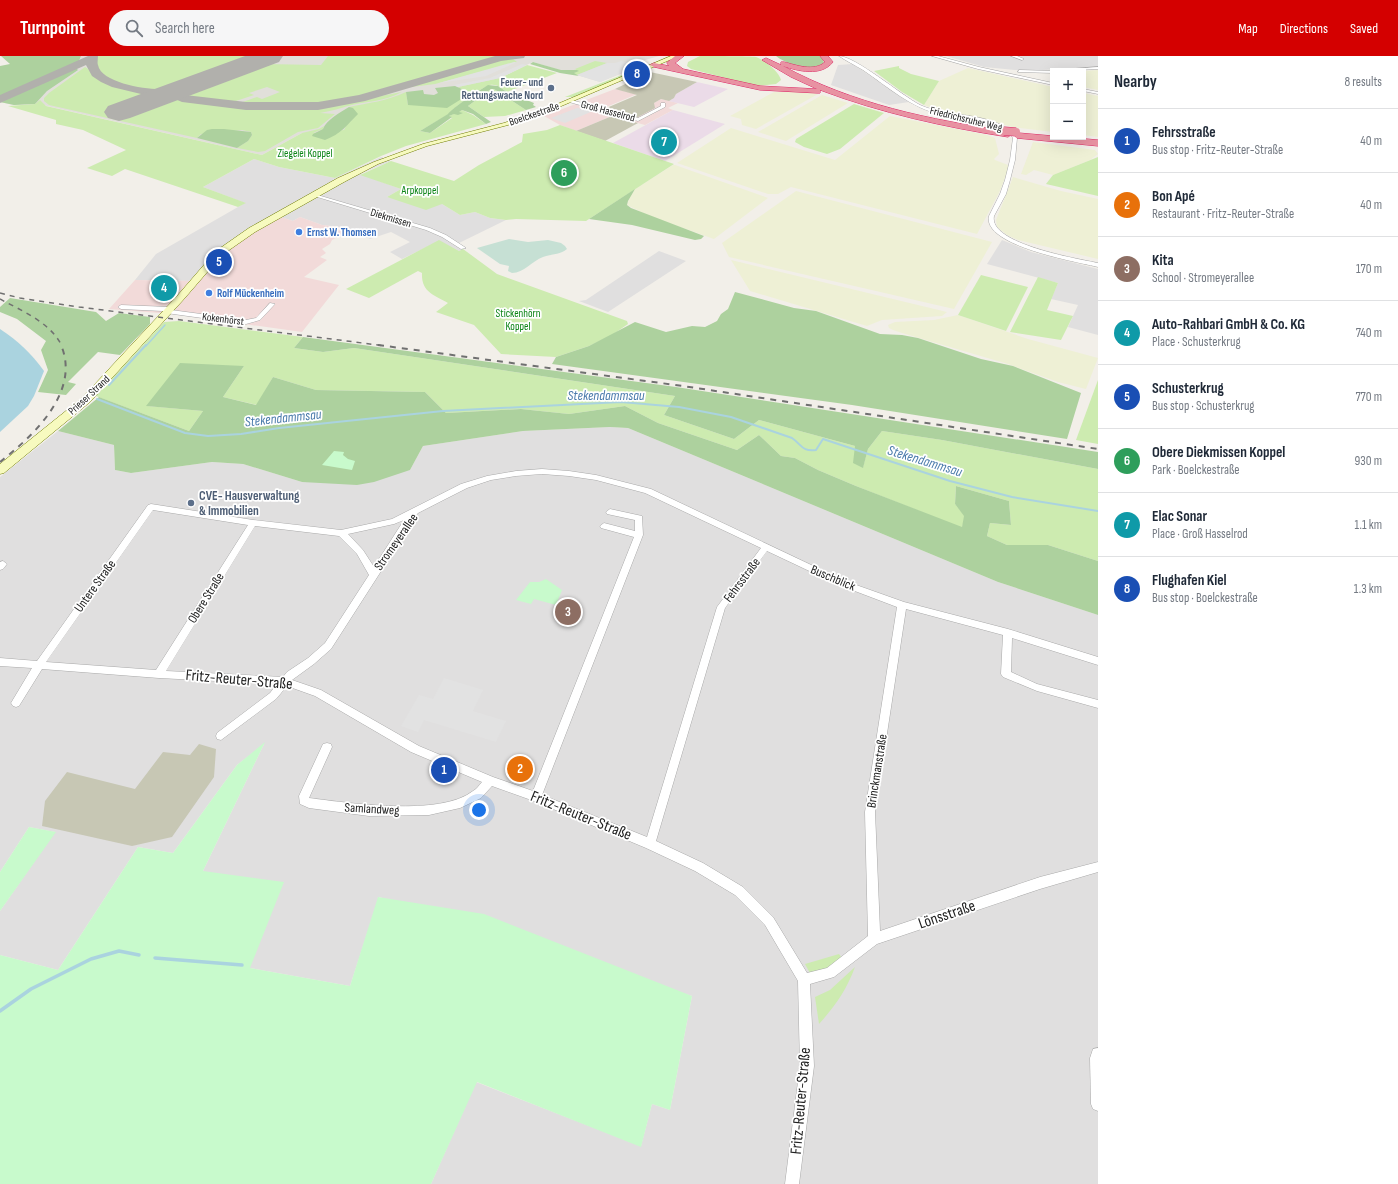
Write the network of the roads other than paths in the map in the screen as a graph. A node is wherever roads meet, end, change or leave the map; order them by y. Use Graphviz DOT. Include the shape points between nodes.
graph roads {
  1 [pos="676,56"];
  2 [pos="680,56"];
  3 [pos="824,56"];
  4 [pos="841,56"];
  5 [pos="934,56"];
  6 [pos="1013,56"];
  7 [pos="767,58"];
  8 [pos="1022,59"];
  9 [pos="654,65"];
  10 [pos="1098,68"];
  11 [pos="1086,69"];
  12 [pos="680,70"];
  13 [pos="1019,71"];
  14 [pos="1050,72"];
  15 [pos="1050,83"];
  16 [pos="747,86"];
  17 [pos="1086,91"];
  18 [pos="1098,93"];
  19 [pos="846,97"];
  20 [pos="571,100"];
  21 [pos="664,104"];
  22 [pos="1012,133"];
  23 [pos="1050,137"];
  24 [pos="1064,140"];
  25 [pos="1084,140"];
  26 [pos="1098,141"];
  27 [pos="1098,148"];
  28 [pos="316,195"];
  29 [pos="463,248"];
  30 [pos="1098,266"];
  31 [pos="272,304"];
  32 [pos="121,307"];
  33 [pos="168,310"];
  34 [pos="0,470"];
  35 [pos="667,501"];
  36 [pos="414,512"];
  37 [pos="610,512"];
  38 [pos="253,523"];
  39 [pos="604,526"];
  40 [pos="341,533"];
  41 [pos="639,535"];
  42 [pos="766,547"];
  43 [pos="374,575"];
  44 [pos="902,605"];
  45 [pos="1008,633"];
  46 [pos="1098,661"];
  47 [pos="0,662"];
  48 [pos="39,665"];
  49 [pos="159,674"];
  50 [pos="284,681"];
  51 [pos="16,703"];
  52 [pos="1098,704"];
  53 [pos="221,736"];
  54 [pos="327,747"];
  55 [pos="490,781"];
  56 [pos="536,797"];
  57 [pos="650,844"];
  58 [pos="1098,867"];
  59 [pos="874,939"];
  60 [pos="804,980"];
  61 [pos="1098,1054"];
  62 [pos="1098,1104"];
  63 [pos="792,1184"];
  1 -- 9 [label="street, Boelckestraße"];
  2 -- 12 [label="highway" via="671,63"];
  3 -- 7 [label="highway" via="829,61 827,65 810,69 793,67"];
  4 -- 30 [label="street, Friedrichsruher Weg" via="901,96 926,109 1008,129 1015,138 1011,174 991,218 993,227 1014,242"];
  5 -- 15 [label="street"];
  6 -- 8 [label="street"];
  7 -- 16 [label="highway" via="783,80 772,86"];
  7 -- 19 [label="highway" via="801,79"];
  7 -- 22 [label="highway" via="807,79 866,101 927,117"];
  9 -- 12 [label="highway"];
  9 -- 20 [label="street, Boelckestraße"];
  10 -- 11 [label="street"];
  12 -- 16 [label="highway"];
  13 -- 14 [label="street"];
  16 -- 19 [label="highway" via="816,90"];
  17 -- 18 [label="street"];
  19 -- 22 [label="highway" via="925,120"];
  20 -- 21 [label="street, Groß Hasselrod" via="638,120 663,107"];
  20 -- 28 [label="street, Boelckestraße" via="506,124 425,145 387,159 341,180"];
  22 -- 23 [label="highway"];
  24 -- 27 [label="highway"];
  25 -- 26 [label="highway"];
  28 -- 29 [label="street, Diekmissen" via="428,229"];
  28 -- 33 [label="street, Prieser Strand" via="252,230 219,253"];
  31 -- 33 [label="street, Kokenhörst" via="258,319 246,322"];
  32 -- 33 [label="street, Kokenhörst"];
  33 -- 34 [label="street, Prieser Strand" via="86,400"];
  35 -- 36 [label="street, Stromeyerallee" via="621,482 558,471 534,472 472,482"];
  35 -- 42 [label="street, Buschblick"];
  36 -- 40 [label="street" via="394,521"];
  36 -- 43 [label="street, Stromeyerallee"];
  37 -- 41 [label="street" via="639,518"];
  38 -- 40 [label="street"];
  38 -- 48 [label="street, Untere Straße" via="151,507"];
  38 -- 49 [label="street, Obere Straße"];
  39 -- 41 [label="street"];
  40 -- 43 [label="street" via="364,556"];
  41 -- 56 [label="street"];
  42 -- 44 [label="street, Buschblick" via="842,583"];
  42 -- 57 [label="street, Fehrsstraße" via="721,607"];
  43 -- 50 [label="street, Stromeyerallee" via="328,646"];
  44 -- 45 [label="street, Buschblick"];
  44 -- 59 [label="street, Brinckmanstraße" via="870,812"];
  45 -- 46 [label="street, Buschblick"];
  45 -- 52 [label="street" via="1006,674 1011,678"];
  47 -- 48 [label="street, Fritz-Reuter-Straße"];
  48 -- 49 [label="street, Fritz-Reuter-Straße"];
  48 -- 51 [label="street, Untere Straße"];
  49 -- 50 [label="street, Fritz-Reuter-Straße"];
  50 -- 53 [label="street, Stromeyerallee" via="273,696"];
  50 -- 55 [label="street, Fritz-Reuter-Straße" via="318,693 415,749"];
  54 -- 55 [label="street, Samlandweg" via="304,796 304,801 309,803 369,811 429,810 456,805 476,795"];
  55 -- 56 [label="street, Fritz-Reuter-Straße"];
  56 -- 57 [label="street, Fritz-Reuter-Straße"];
  57 -- 60 [label="street, Fritz-Reuter-Straße" via="699,867 739,891 769,921"];
  58 -- 59 [label="street, Lönsstraße" via="1040,883"];
  59 -- 60 [label="street, Lönsstraße" via="830,973"];
  60 -- 63 [label="street, Fritz-Reuter-Straße" via="807,1066"];
  61 -- 62 [label="street"];
}
